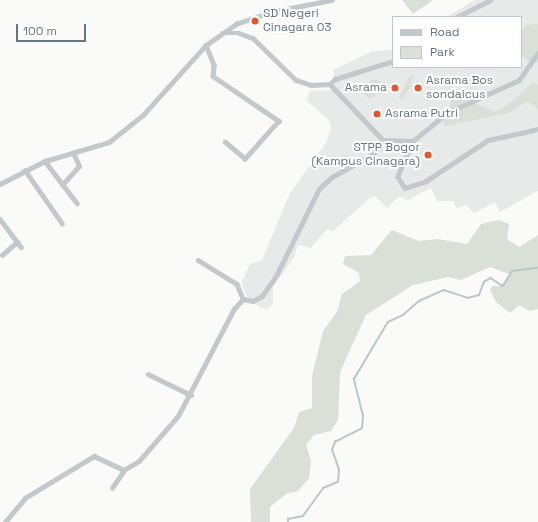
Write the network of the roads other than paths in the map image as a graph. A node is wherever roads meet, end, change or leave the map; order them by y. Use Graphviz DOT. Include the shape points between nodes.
graph roads {
  1 [pos="332,0"];
  2 [pos="490,0"];
  3 [pos="459,16"];
  4 [pos="221,33"];
  5 [pos="206,45"];
  6 [pos="538,53"];
  7 [pos="392,61"];
  8 [pos="330,84"];
  9 [pos="538,129"];
  10 [pos="382,140"];
  11 [pos="413,141"];
  12 [pos="225,142"];
  13 [pos="73,153"];
  14 [pos="45,161"];
  15 [pos="24,170"];
  16 [pos="0,184"];
  17 [pos="62,185"];
  18 [pos="77,203"];
  19 [pos="0,220"];
  20 [pos="62,223"];
  21 [pos="17,242"];
  22 [pos="21,247"];
  23 [pos="2,255"];
  24 [pos="198,260"];
  25 [pos="243,299"];
  26 [pos="148,374"];
  27 [pos="190,395"];
  28 [pos="124,470"];
  29 [pos="112,488"];
  30 [pos="5,522"];
  1 -- 4 [label="street" via="242,20"];
  2 -- 3 [label="street"];
  4 -- 5 [label="street"];
  4 -- 8 [label="street" via="249,35 296,80 311,85"];
  5 -- 12 [label="street" via="214,65 213,76 279,121 245,160"];
  5 -- 13 [label="street" via="135,123 109,142"];
  6 -- 11 [label="street" via="519,80 447,113"];
  7 -- 8 [label="street" via="335,79"];
  8 -- 10 [label="street"];
  9 -- 11 [label="street" via="488,140 433,177 405,188 398,177"];
  10 -- 11 [label="street"];
  10 -- 25 [label="street" via="373,154 332,177 319,189 283,266 266,292 258,299"];
  13 -- 14 [label="street"];
  13 -- 17 [label="street" via="79,166"];
  14 -- 15 [label="street"];
  14 -- 17 [label="street"];
  15 -- 16 [label="street"];
  15 -- 20 [label="street"];
  17 -- 18 [label="street"];
  19 -- 21 [label="street"];
  21 -- 22 [label="street"];
  21 -- 23 [label="street"];
  24 -- 25 [label="street" via="238,284"];
  25 -- 27 [label="street" via="234,309"];
  26 -- 27 [label="street"];
  27 -- 28 [label="street" via="167,430 132,467"];
  28 -- 29 [label="street"];
  28 -- 30 [label="street" via="94,456 25,498"];
}
